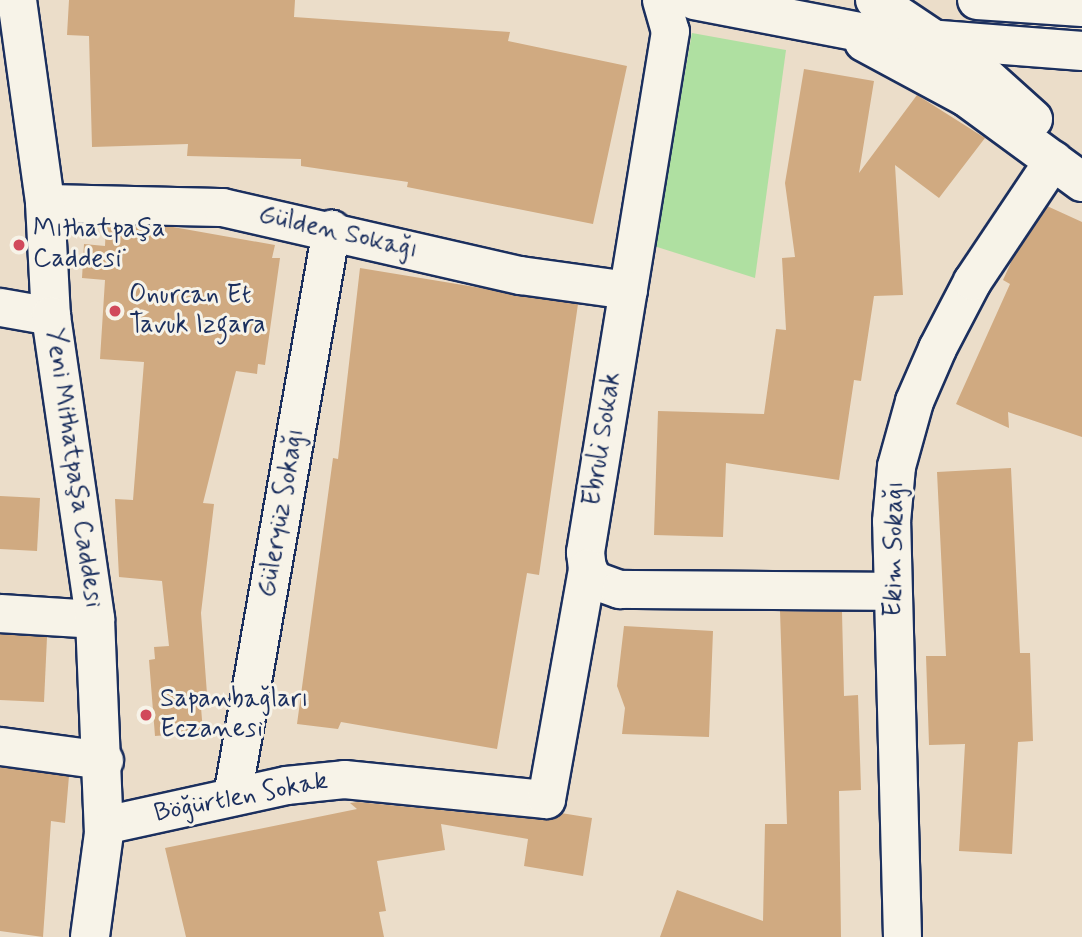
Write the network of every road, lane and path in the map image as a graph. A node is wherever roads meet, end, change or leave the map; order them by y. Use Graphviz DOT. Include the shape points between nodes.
graph roads {
  1 [pos="16,0"];
  2 [pos="661,0"];
  3 [pos="694,0"];
  4 [pos="875,0"];
  5 [pos="977,0"];
  6 [pos="1082,7"];
  7 [pos="840,30"];
  8 [pos="933,41"];
  9 [pos="1082,51"];
  10 [pos="1072,173"];
  11 [pos="45,203"];
  12 [pos="331,229"];
  13 [pos="628,289"];
  14 [pos="0,307"];
  15 [pos="51,316"];
  16 [pos="587,568"];
  17 [pos="892,591"];
  18 [pos="0,613"];
  19 [pos="94,619"];
  20 [pos="0,746"];
  21 [pos="104,760"];
  22 [pos="232,796"];
  23 [pos="546,799"];
  24 [pos="104,825"];
  25 [pos="90,937"];
  26 [pos="902,937"];
  1 -- 11 [label="street, Yeni Mithatpaşa Caddesi"];
  2 -- 13 [label="street, Ebruli Sokak" via="670,31"];
  3 -- 7 [label="street"];
  4 -- 8 [label="street"];
  5 -- 6 [label="street"];
  7 -- 8 [label="street"];
  7 -- 10 [label="street" via="940,81"];
  8 -- 9 [label="street"];
  8 -- 10 [label="street" via="1008,96"];
  10 -- 17 [label="street, Ekim Sokağı" via="972,281 914,401 896,466"];
  11 -- 12 [label="street, Gülden Sokağı" via="222,207"];
  11 -- 15 [label="street, Yeni Mithatpaşa Caddesi"];
  12 -- 13 [label="street, Gülden Sokağı" via="485,268"];
  12 -- 22 [label="street, Güleryüz Sokağı"];
  13 -- 16 [label="street, Ebruli Sokak" via="585,552"];
  14 -- 15 [label="street"];
  15 -- 19 [label="street, Yeni Mithatpaşa Caddesi"];
  16 -- 17 [label="street" via="594,580 620,590"];
  16 -- 23 [label="street, Ebruli Sokak"];
  17 -- 26 [label="street, Ekim Sokağı"];
  18 -- 19 [label="street"];
  19 -- 21 [label="street, Yeni Mithatpaşa Caddesi"];
  20 -- 21 [label="street"];
  21 -- 24 [label="street, Yeni Mithatpaşa Caddesi"];
  22 -- 23 [label="street, Böğürtlen Sokak" via="344,779"];
  22 -- 24 [label="street, Böğürtlen Sokak"];
  24 -- 25 [label="street, Yeni Mithatpaşa Caddesi"];
}
